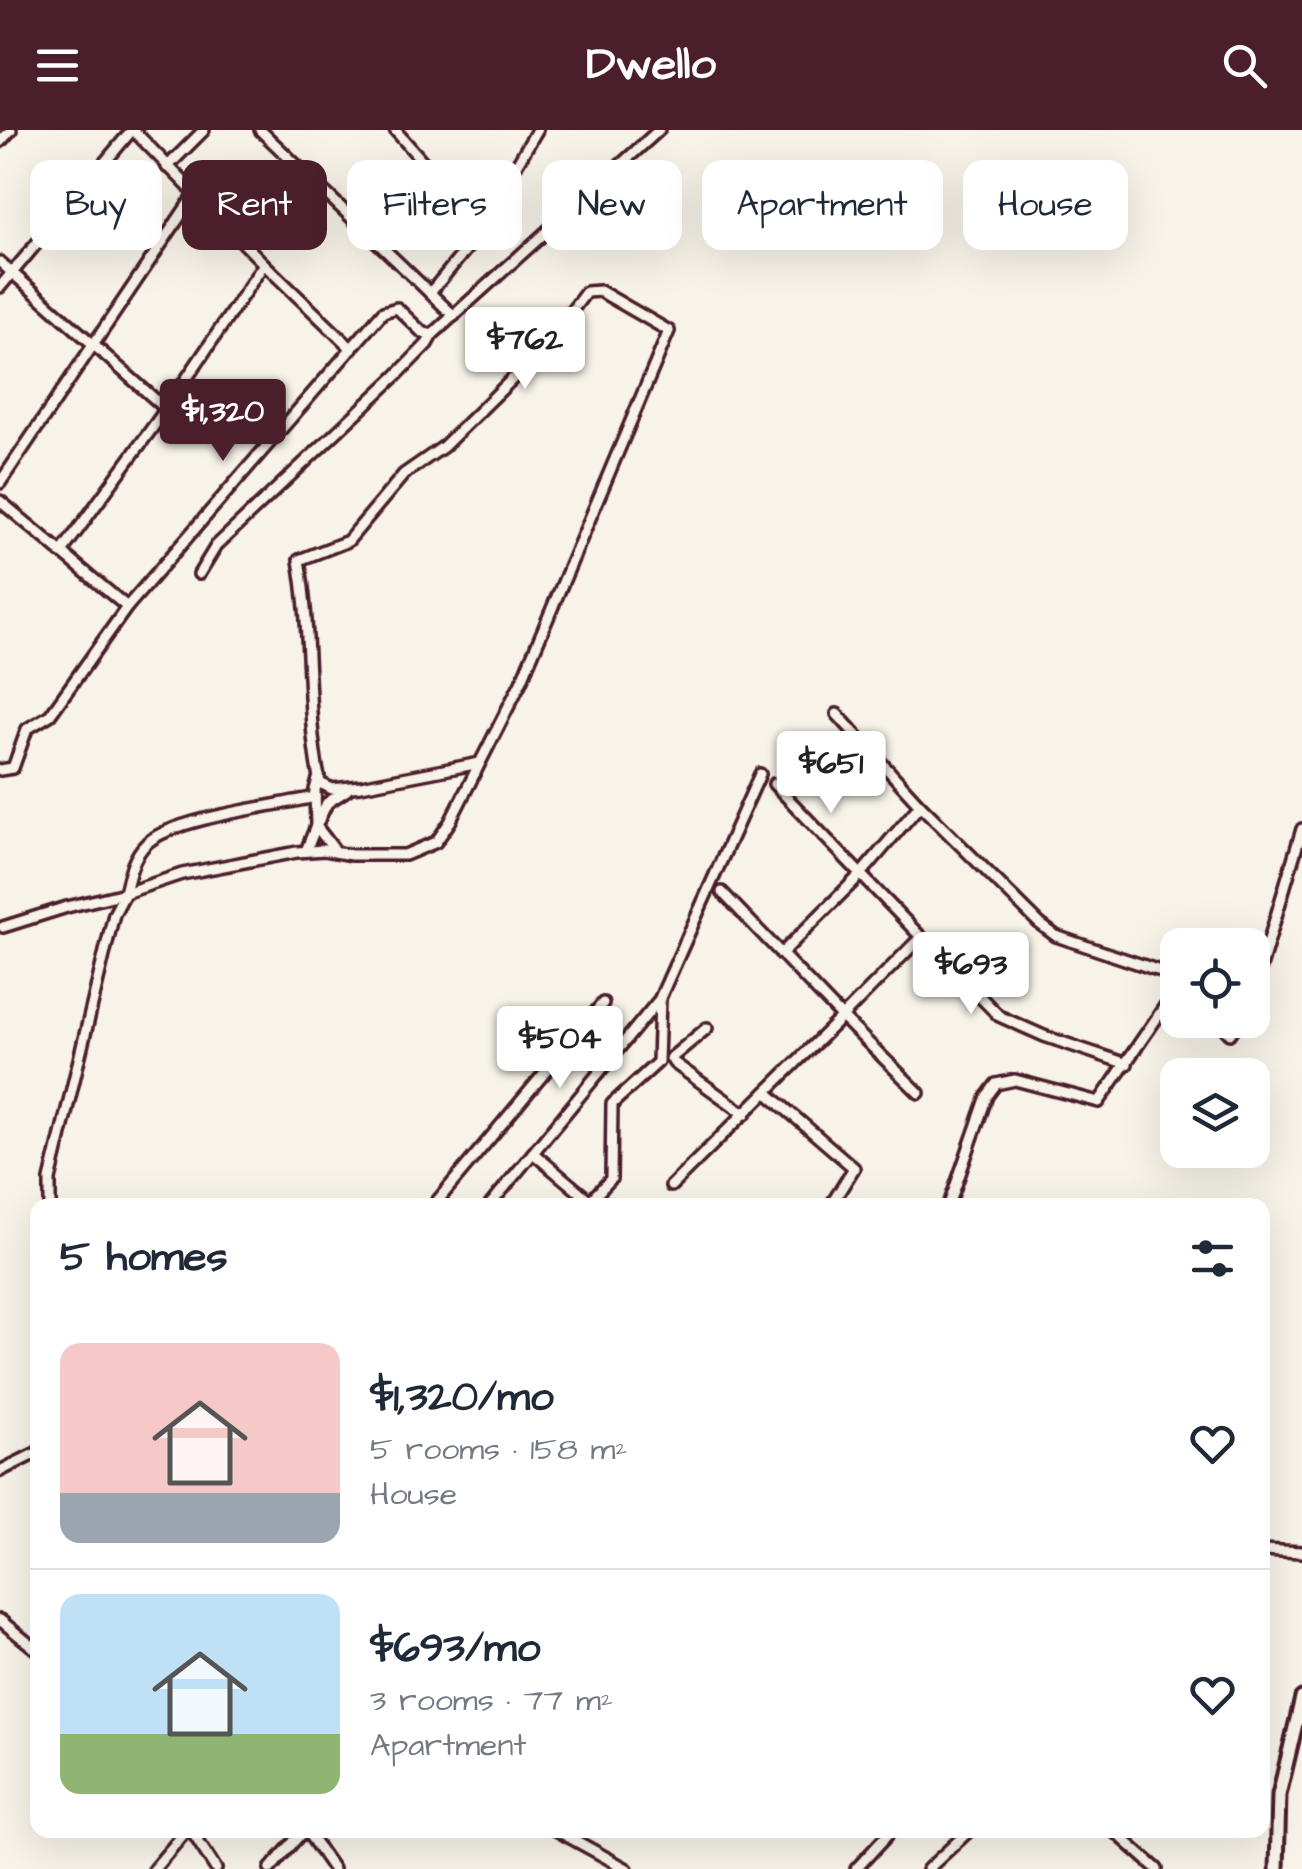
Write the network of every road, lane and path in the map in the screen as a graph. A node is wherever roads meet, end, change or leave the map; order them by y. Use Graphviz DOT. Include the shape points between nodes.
graph roads {
  1 [pos="11,130"];
  2 [pos="132,130"];
  3 [pos="204,130"];
  4 [pos="260,130"];
  5 [pos="395,130"];
  6 [pos="537,130"];
  7 [pos="659,130"];
  8 [pos="0,142"];
  9 [pos="422,160"];
  10 [pos="520,160"];
  11 [pos="168,167"];
  12 [pos="182,181"];
  13 [pos="182,213"];
  14 [pos="250,250"];
  15 [pos="466,250"];
  16 [pos="0,262"];
  17 [pos="264,264"];
  18 [pos="11,272"];
  19 [pos="0,287"];
  20 [pos="430,293"];
  21 [pos="454,316"];
  22 [pos="432,334"];
  23 [pos="91,344"];
  24 [pos="352,349"];
  25 [pos="166,409"];
  26 [pos="0,483"];
  27 [pos="0,501"];
  28 [pos="62,553"];
  29 [pos="198,574"];
  30 [pos="126,607"];
  31 [pos="837,714"];
  32 [pos="480,763"];
  33 [pos="0,770"];
  34 [pos="760,774"];
  35 [pos="319,776"];
  36 [pos="774,784"];
  37 [pos="352,787"];
  38 [pos="315,798"];
  39 [pos="920,804"];
  40 [pos="316,826"];
  41 [pos="1302,829"];
  42 [pos="306,851"];
  43 [pos="336,852"];
  44 [pos="861,874"];
  45 [pos="722,892"];
  46 [pos="125,893"];
  47 [pos="3,927"];
  48 [pos="921,937"];
  49 [pos="1270,937"];
  50 [pos="781,954"];
  51 [pos="1160,970"];
  52 [pos="660,998"];
  53 [pos="603,1003"];
  54 [pos="1160,1014"];
  55 [pos="842,1017"];
  56 [pos="707,1028"];
  57 [pos="1127,1064"];
  58 [pos="766,1092"];
  59 [pos="918,1094"];
  60 [pos="744,1114"];
  61 [pos="534,1154"];
  62 [pos="671,1186"];
  63 [pos="50,1198"];
  64 [pos="440,1198"];
  65 [pos="496,1198"];
  66 [pos="582,1198"];
  67 [pos="593,1198"];
  68 [pos="835,1198"];
  69 [pos="952,1198"];
  70 [pos="30,1456"];
  71 [pos="0,1471"];
  72 [pos="1270,1550"];
  73 [pos="1302,1552"];
  74 [pos="0,1620"];
  75 [pos="30,1644"];
  76 [pos="1302,1698"];
  77 [pos="182,1838"];
  78 [pos="195,1838"];
  79 [pos="298,1838"];
  80 [pos="311,1838"];
  81 [pos="571,1838"];
  82 [pos="885,1838"];
  83 [pos="961,1838"];
  84 [pos="1122,1838"];
  85 [pos="154,1869"];
  86 [pos="216,1869"];
  87 [pos="270,1869"];
  88 [pos="333,1869"];
  89 [pos="627,1869"];
  90 [pos="856,1869"];
  91 [pos="928,1869"];
  92 [pos="1157,1869"];
  93 [pos="1277,1869"];
  1 -- 8 [label="street"];
  2 -- 11 [label="street"];
  2 -- 18 [label="street"];
  3 -- 11 [label="street"];
  4 -- 20 [label="street"];
  5 -- 9 [label="street"];
  6 -- 10 [label="street"];
  7 -- 21 [label="street"];
  11 -- 12 [label="street"];
  13 -- 23 [label="street"];
  14 -- 17 [label="street"];
  15 -- 20 [label="street"];
  16 -- 18 [label="street"];
  17 -- 24 [label="street"];
  17 -- 25 [label="street"];
  18 -- 19 [label="street"];
  18 -- 23 [label="street"];
  20 -- 21 [label="street"];
  21 -- 22 [label="street"];
  22 -- 24 [label="street" via="398,308 384,312"];
  22 -- 29 [label="street" via="216,546"];
  23 -- 25 [label="street"];
  23 -- 26 [label="street"];
  24 -- 30 [label="street"];
  25 -- 28 [label="street"];
  27 -- 28 [label="street"];
  28 -- 30 [label="street"];
  30 -- 33 [label="street" via="50,715 27,730 12,768"];
  31 -- 39 [label="street"];
  32 -- 35 [label="street" via="521,682 669,331 600,292 586,292 543,349 443,448 404,474 348,542 300,560"];
  32 -- 37 [label="street"];
  32 -- 43 [label="street" via="436,842 404,854"];
  34 -- 52 [label="street"];
  35 -- 37 [label="street" via="332,789"];
  35 -- 38 [label="street"];
  36 -- 44 [label="street"];
  37 -- 40 [label="street" via="327,803"];
  38 -- 40 [label="street"];
  38 -- 46 [label="street" via="167,829 144,844"];
  39 -- 44 [label="street"];
  39 -- 51 [label="street" via="1056,936"];
  40 -- 42 [label="street"];
  40 -- 43 [label="street"];
  41 -- 49 [label="street"];
  42 -- 43 [label="street"];
  42 -- 46 [label="street" via="182,874"];
  44 -- 48 [label="street"];
  44 -- 50 [label="street"];
  45 -- 50 [label="street"];
  46 -- 47 [label="street"];
  46 -- 63 [label="street" via="92,1000"];
  48 -- 55 [label="street"];
  48 -- 57 [label="street" via="998,1016"];
  50 -- 55 [label="street"];
  52 -- 61 [label="street"];
  52 -- 67 [label="street" via="658,1062 612,1104 612,1179"];
  53 -- 64 [label="street"];
  54 -- 57 [label="street"];
  55 -- 58 [label="street"];
  55 -- 59 [label="street"];
  56 -- 60 [label="street" via="672,1058 674,1064"];
  57 -- 69 [label="street" via="1099,1102 1015,1080 996,1084"];
  58 -- 60 [label="street"];
  58 -- 68 [label="street" via="854,1168"];
  60 -- 62 [label="street"];
  61 -- 65 [label="street"];
  61 -- 66 [label="street"];
  70 -- 71 [label="street"];
  72 -- 73 [label="street"];
  74 -- 75 [label="street"];
  76 -- 93 [label="street" via="1279,1794"];
  77 -- 85 [label="street"];
  78 -- 86 [label="street"];
  79 -- 87 [label="street"];
  80 -- 88 [label="street"];
  81 -- 89 [label="street"];
  82 -- 90 [label="street"];
  83 -- 91 [label="street"];
  84 -- 92 [label="street"];
}
